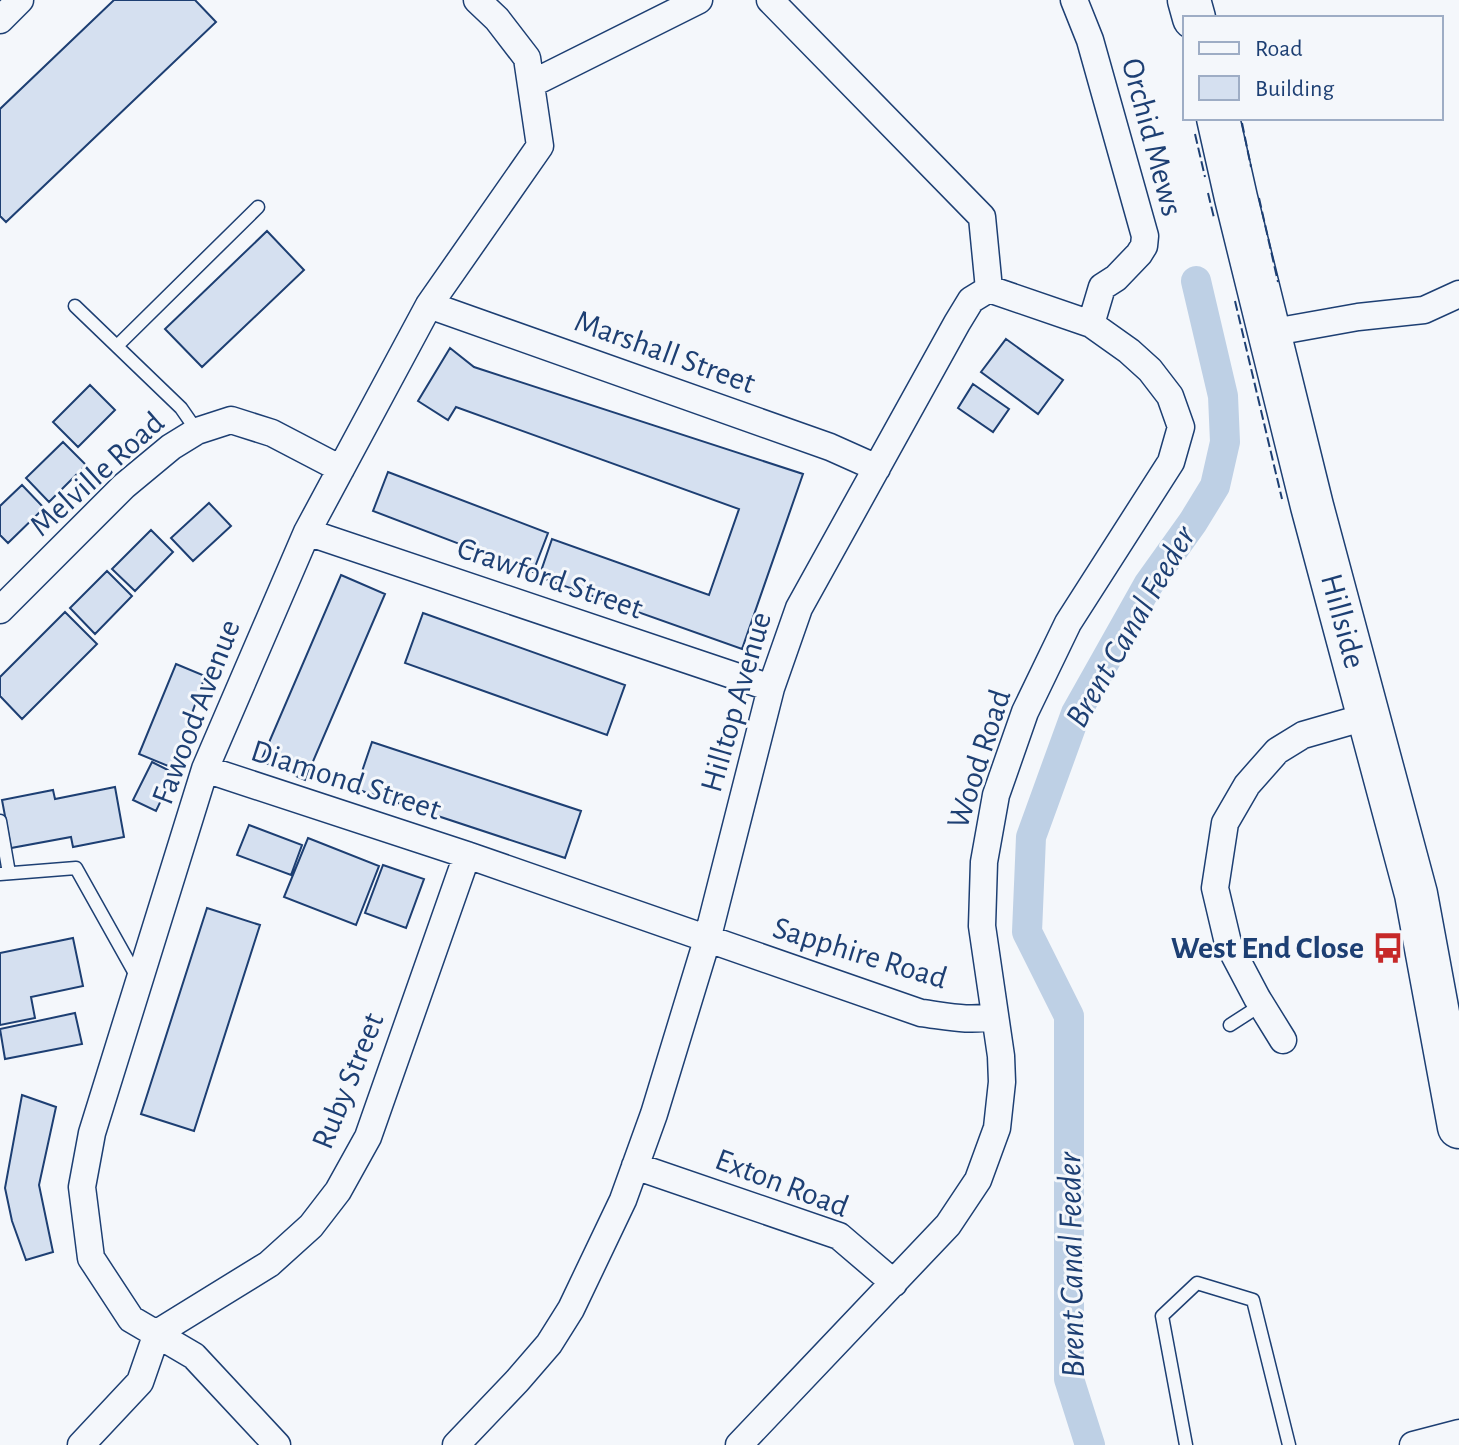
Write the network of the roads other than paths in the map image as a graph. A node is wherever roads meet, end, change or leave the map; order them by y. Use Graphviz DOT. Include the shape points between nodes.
graph roads {
  1 [pos="20,0"];
  2 [pos="477,0"];
  3 [pos="699,0"];
  4 [pos="770,0"];
  5 [pos="1074,0"];
  6 [pos="0,20"];
  7 [pos="531,84"];
  8 [pos="1218,120"];
  9 [pos="258,207"];
  10 [pos="989,289"];
  11 [pos="1459,294"];
  12 [pos="429,305"];
  13 [pos="75,306"];
  14 [pos="1091,324"];
  15 [pos="1269,333"];
  16 [pos="117,346"];
  17 [pos="197,431"];
  18 [pos="877,468"];
  19 [pos="341,469"];
  20 [pos="307,532"];
  21 [pos="0,610"];
  22 [pos="771,688"];
  23 [pos="1369,716"];
  24 [pos="205,769"];
  25 [pos="0,821"];
  26 [pos="467,855"];
  27 [pos="5,873"];
  28 [pos="707,940"];
  29 [pos="138,980"];
  30 [pos="415,1002"];
  31 [pos="1261,1005"];
  32 [pos="995,1016"];
  33 [pos="1230,1025"];
  34 [pos="1283,1040"];
  35 [pos="1459,1124"];
  36 [pos="635,1166"];
  37 [pos="894,1283"];
  38 [pos="157,1333"];
  39 [pos="1459,1433"];
  40 [pos="81,1445"];
  41 [pos="277,1445"];
  42 [pos="456,1445"];
  43 [pos="739,1445"];
  44 [pos="1186,1445"];
  45 [pos="1289,1445"];
  46 [pos="1413,1445"];
  1 -- 6 [label="street"];
  2 -- 7 [label="street, Fawood Avenue" via="527,58"];
  3 -- 7 [label="street"];
  4 -- 10 [label="street" via="982,217"];
  5 -- 14 [label="street, Orchid Mews" via="1145,236 1139,254 1102,287"];
  7 -- 12 [label="street, Fawood Avenue" via="540,146"];
  8 -- 15 [label="main road, Hillside"];
  9 -- 16 [label="lane"];
  10 -- 14 [label="street, Wood Road"];
  10 -- 18 [label="street, Hilltop Avenue" via="971,300"];
  11 -- 15 [label="street" via="1424,310"];
  12 -- 18 [label="street, Marshall Street"];
  12 -- 19 [label="street, Fawood Avenue"];
  13 -- 16 [label="lane"];
  14 -- 32 [label="street, Wood Road" via="1150,370 1170,396 1181,427 1171,462 1068,623 1025,712 996,795 984,862 982,926"];
  15 -- 23 [label="main road, Hillside"];
  16 -- 17 [label="lane" via="181,408"];
  17 -- 19 [label="street, Melville Road" via="231,420 272,433"];
  17 -- 21 [label="street, Melville Road" via="124,486"];
  18 -- 22 [label="street, Hilltop Avenue" via="799,608"];
  19 -- 20 [label="street, Fawood Avenue"];
  20 -- 22 [label="street, Crawford Street"];
  20 -- 24 [label="street, Fawood Avenue"];
  22 -- 28 [label="street, Hilltop Avenue"];
  23 -- 31 [label="street" via="1303,735 1277,751 1247,785 1225,823 1215,888 1228,943"];
  23 -- 35 [label="main road, Hillside" via="1416,894"];
  24 -- 26 [label="street, Diamond Street"];
  24 -- 29 [label="street, Fawood Avenue"];
  25 -- 27 [label="lane"];
  26 -- 28 [label="street, Diamond Street"];
  26 -- 30 [label="street, Diamond Street"];
  27 -- 29 [label="lane" via="76,868"];
  28 -- 32 [label="street, Sapphire Road" via="921,1013"];
  28 -- 36 [label="street, Hilltop Avenue"];
  29 -- 38 [label="street, Fawood Avenue" via="92,1133 82,1187 91,1258 131,1319"];
  30 -- 38 [label="street, Ruby Street" via="368,1137 311,1226 269,1264"];
  31 -- 33 [label="lane"];
  31 -- 34 [label="street"];
  32 -- 37 [label="street, Wood Road" via="1001,1056 997,1128 978,1180 948,1225"];
  36 -- 37 [label="street, Exton Road" via="839,1236"];
  36 -- 42 [label="street, Hilltop Avenue" via="571,1309 541,1353"];
  37 -- 43 [label="street, Wood Road"];
  38 -- 40 [label="street" via="140,1382"];
  38 -- 41 [label="street, Fawood Avenue" via="194,1356"];
  39 -- 46 [label="street"];
  44 -- 45 [label="lane" via="1162,1316 1197,1283 1253,1300"];
}
